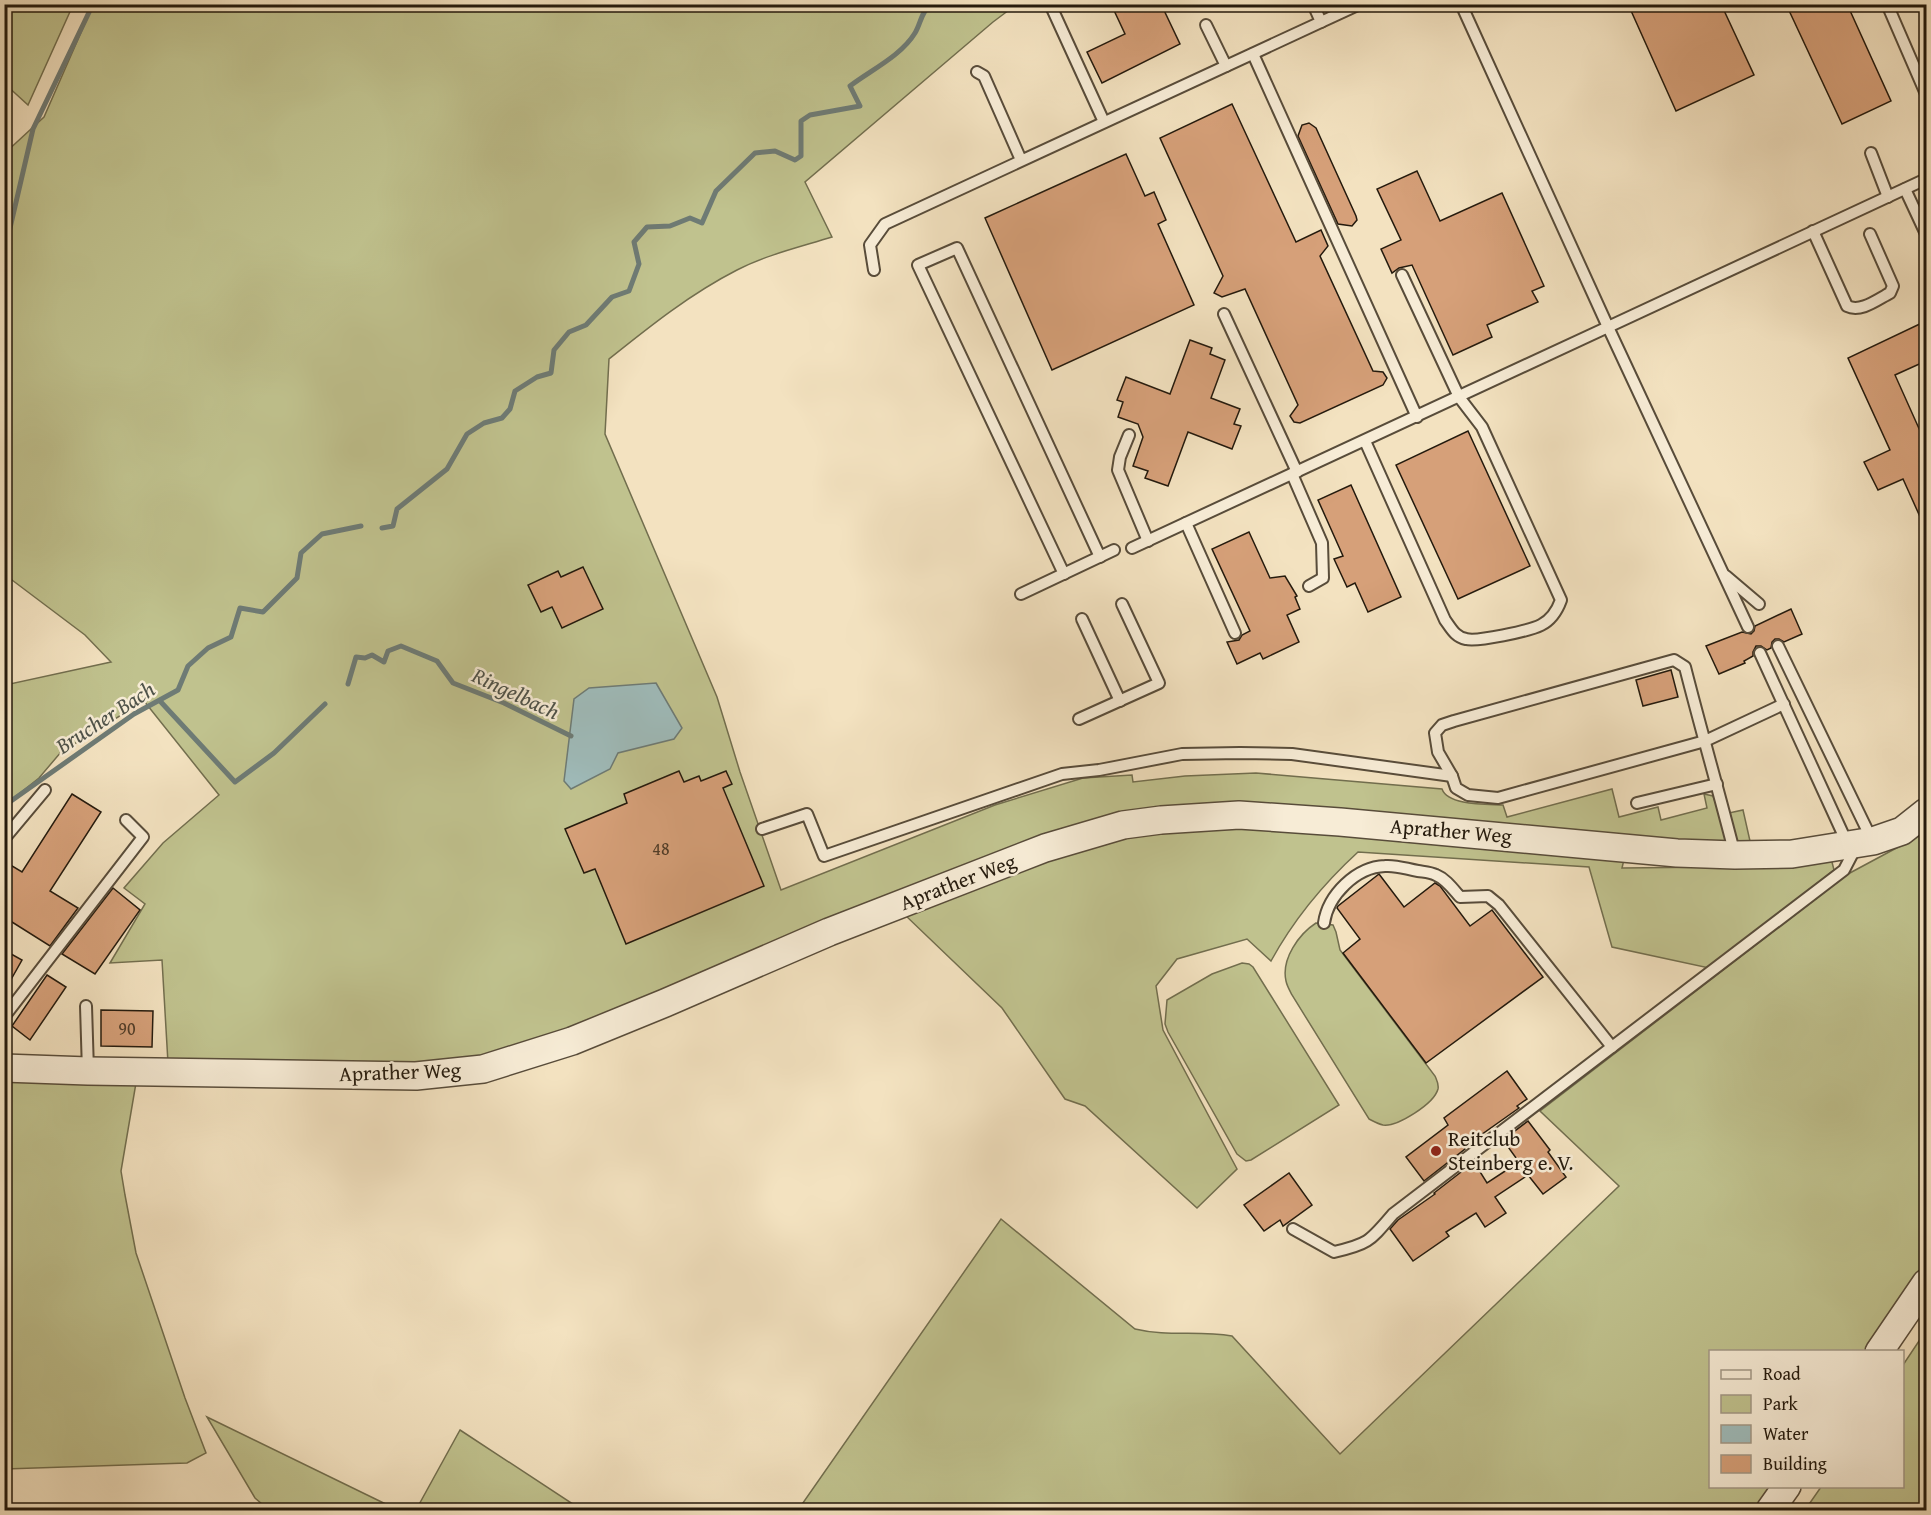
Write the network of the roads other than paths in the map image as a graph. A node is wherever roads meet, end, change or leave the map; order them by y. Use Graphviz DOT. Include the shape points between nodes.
graph roads {
  1 [pos="1050,4"];
  2 [pos="1313,4"];
  3 [pos="1360,4"];
  4 [pos="1461,4"];
  5 [pos="1887,4"];
  6 [pos="1321,22"];
  7 [pos="1206,25"];
  8 [pos="1252,54"];
  9 [pos="1226,66"];
  10 [pos="976,72"];
  11 [pos="1926,94"];
  12 [pos="1104,122"];
  13 [pos="1871,153"];
  14 [pos="1021,160"];
  15 [pos="1926,179"];
  16 [pos="1905,189"];
  17 [pos="1888,197"];
  18 [pos="1813,231"];
  19 [pos="1870,234"];
  20 [pos="1926,234"];
  21 [pos="874,270"];
  22 [pos="1402,275"];
  23 [pos="1224,314"];
  24 [pos="1608,327"];
  25 [pos="1460,397"];
  26 [pos="1417,417"];
  27 [pos="1129,435"];
  28 [pos="1365,441"];
  29 [pos="1294,473"];
  30 [pos="1186,523"];
  31 [pos="1148,541"];
  32 [pos="1132,548"];
  33 [pos="1114,550"];
  34 [pos="1100,557"];
  35 [pos="1064,574"];
  36 [pos="1723,574"];
  37 [pos="1309,586"];
  38 [pos="1021,594"];
  39 [pos="1122,604"];
  40 [pos="1759,604"];
  41 [pos="1082,619"];
  42 [pos="1748,627"];
  43 [pos="1235,633"];
  44 [pos="1778,646"];
  45 [pos="1760,653"];
  46 [pos="1787,663"];
  47 [pos="1770,673"];
  48 [pos="1120,701"];
  49 [pos="1784,704"];
  50 [pos="1079,719"];
  51 [pos="1705,741"];
  52 [pos="1452,776"];
  53 [pos="1717,784"];
  54 [pos="45,790"];
  55 [pos="1637,804"];
  56 [pos="1926,812"];
  57 [pos="126,820"];
  58 [pos="762,829"];
  59 [pos="4,839"];
  60 [pos="1860,843"];
  61 [pos="1735,855"];
  62 [pos="1324,923"];
  63 [pos="86,1006"];
  64 [pos="4,1017"];
  65 [pos="1612,1047"];
  66 [pos="4,1068"];
  67 [pos="88,1071"];
  68 [pos="1293,1229"];
  69 [pos="1926,1283"];
  70 [pos="1880,1350"];
  71 [pos="1786,1488"];
  72 [pos="1770,1510"];
  1 -- 12 [label="lane"];
  2 -- 6 [label="lane"];
  3 -- 6 [label="lane"];
  4 -- 24 [label="lane"];
  5 -- 11 [label="lane"];
  6 -- 8 [label="lane"];
  7 -- 9 [label="lane"];
  8 -- 9 [label="lane"];
  8 -- 26 [label="lane"];
  9 -- 12 [label="lane"];
  10 -- 14 [label="lane" via="984,76"];
  12 -- 14 [label="lane"];
  13 -- 17 [label="lane"];
  14 -- 21 [label="lane" via="885,224 870,245"];
  15 -- 16 [label="lane"];
  16 -- 17 [label="lane"];
  16 -- 20 [label="lane"];
  17 -- 18 [label="lane"];
  18 -- 19 [label="lane" via="1847,306 1858,309 1890,293 1893,286"];
  18 -- 24 [label="lane"];
  22 -- 25 [label="lane"];
  23 -- 29 [label="lane"];
  24 -- 25 [label="lane"];
  24 -- 36 [label="lane"];
  25 -- 26 [label="lane"];
  25 -- 28 [label="lane" via="1482,427 1561,600 1557,612 1542,625 1476,640 1453,632"];
  26 -- 28 [label="lane"];
  27 -- 31 [label="lane" via="1118,470"];
  28 -- 29 [label="lane"];
  29 -- 30 [label="lane"];
  29 -- 37 [label="lane" via="1322,543 1323,578"];
  30 -- 31 [label="lane"];
  30 -- 43 [label="lane"];
  31 -- 32 [label="lane"];
  33 -- 34 [label="lane"];
  34 -- 35 [label="lane"];
  34 -- 35 [label="lane" via="957,248 918,265"];
  35 -- 38 [label="lane"];
  36 -- 40 [label="lane"];
  36 -- 42 [label="lane"];
  39 -- 48 [label="lane" via="1159,683"];
  41 -- 48 [label="lane"];
  44 -- 46 [label="lane"];
  45 -- 47 [label="lane"];
  46 -- 47 [label="lane"];
  46 -- 60 [label="lane"];
  47 -- 49 [label="lane"];
  48 -- 50 [label="lane"];
  49 -- 51 [label="lane"];
  49 -- 60 [label="lane"];
  51 -- 52 [label="lane" via="1498,798 1468,795 1456,788"];
  51 -- 52 [label="lane" via="1684,667 1674,660 1442,725 1435,733 1438,752"];
  51 -- 53 [label="lane"];
  52 -- 58 [label="lane" via="1292,754 1182,754 1062,774 824,856 807,814"];
  53 -- 55 [label="lane"];
  53 -- 61 [label="lane"];
  54 -- 59 [label="lane"];
  56 -- 60 [label="street, Aprather Weg" via="1902,831"];
  57 -- 64 [label="lane" via="143,837"];
  60 -- 61 [label="street, Aprather Weg" via="1792,854"];
  60 -- 65 [label="lane" via="1844,870"];
  61 -- 67 [label="street, Aprather Weg" via="1239,815 1151,821 1123,825 1045,848 829,932 572,1041 483,1069 416,1076"];
  62 -- 65 [label="lane" via="1325,912 1336,893 1359,874 1383,866 1434,874 1460,897 1488,896"];
  63 -- 67 [label="lane"];
  65 -- 68 [label="lane" via="1393,1214 1372,1239 1334,1251"];
  66 -- 67 [label="street, Aprather Weg"];
  69 -- 70 [label="street"];
  71 -- 72 [label="street"];
}
